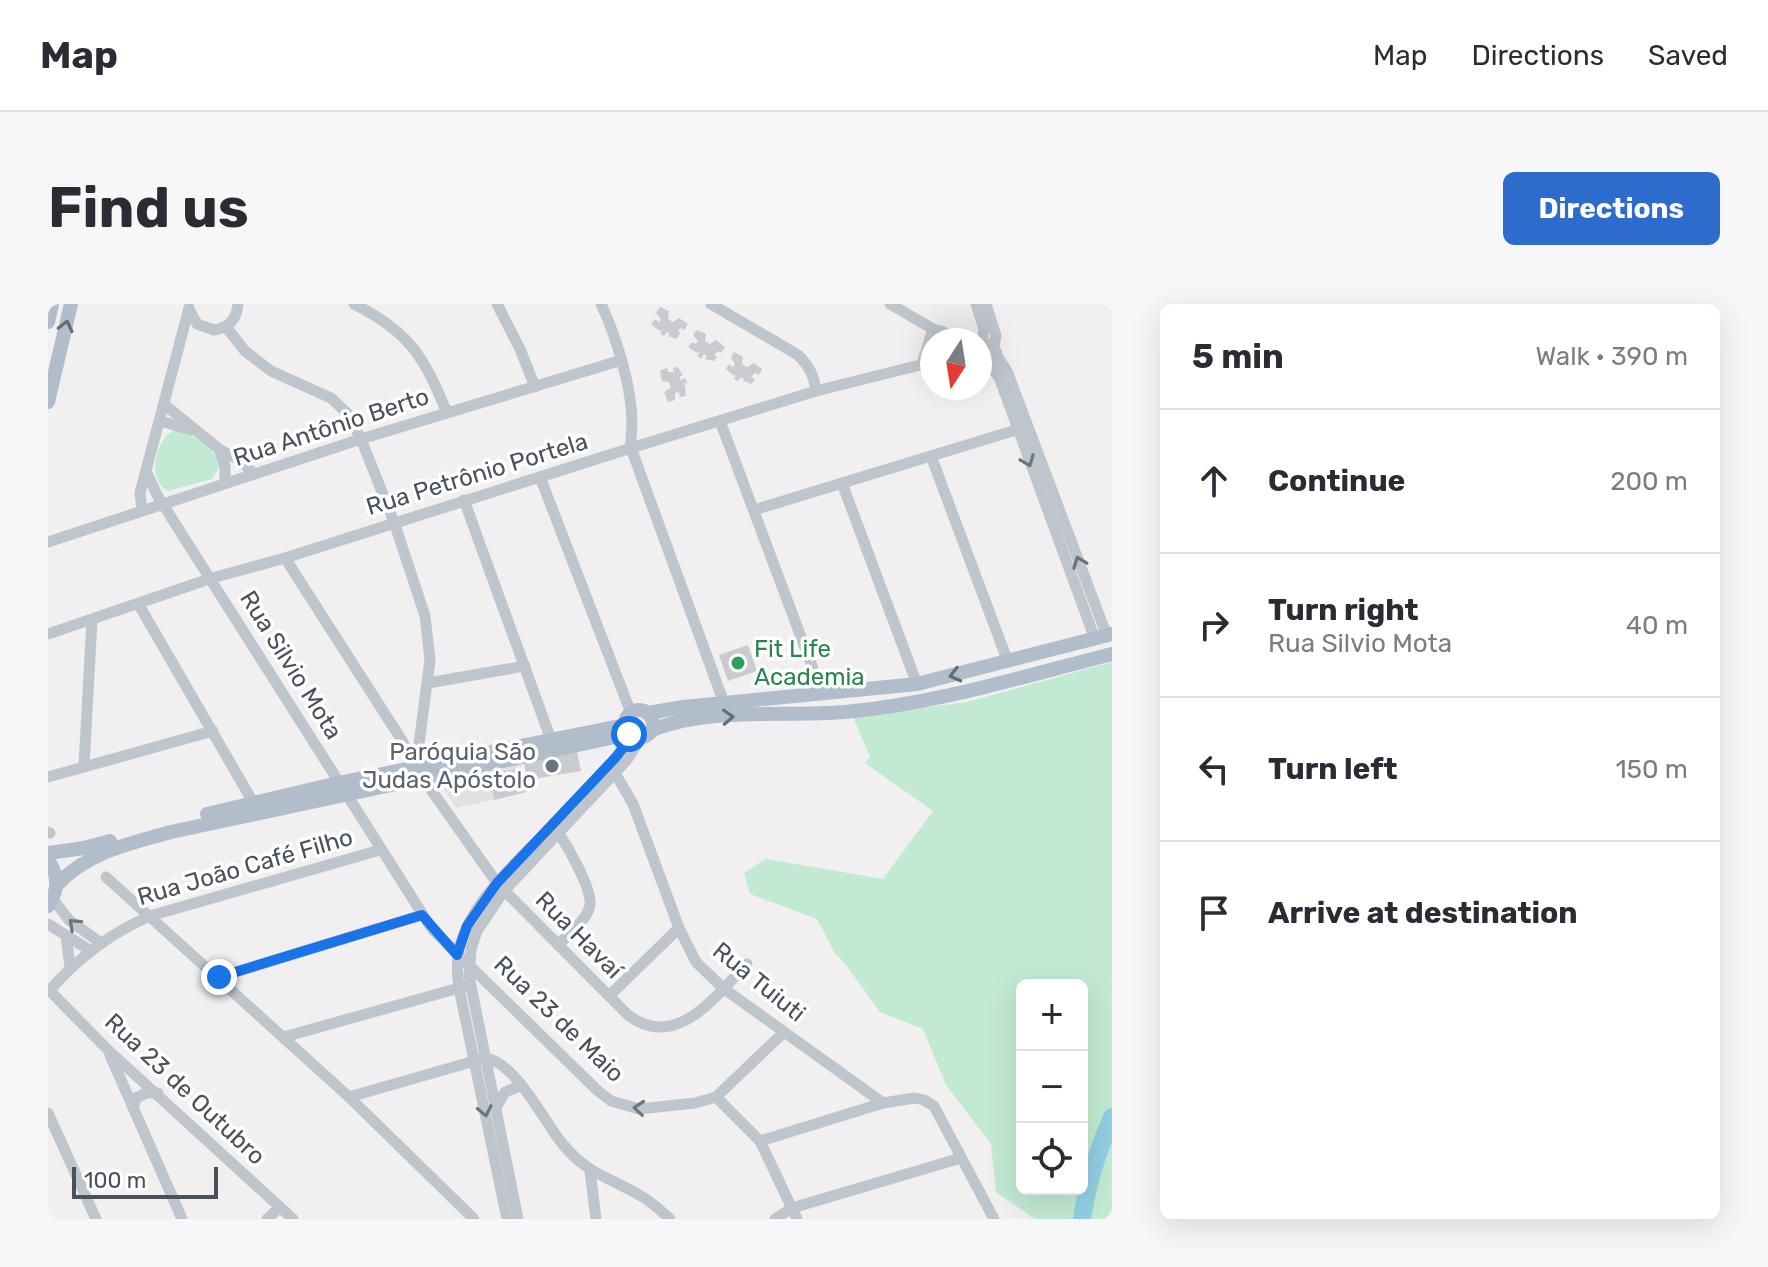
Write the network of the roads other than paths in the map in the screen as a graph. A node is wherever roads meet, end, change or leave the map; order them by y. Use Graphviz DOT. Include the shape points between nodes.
graph roads {
  1 [pos="52,304"];
  2 [pos="71,304"];
  3 [pos="238,304"];
  4 [pos="354,304"];
  5 [pos="497,304"];
  6 [pos="601,304"];
  7 [pos="711,304"];
  8 [pos="890,304"];
  9 [pos="976,304"];
  10 [pos="986,304"];
  11 [pos="189,306"];
  12 [pos="48,322"];
  13 [pos="202,327"];
  14 [pos="226,327"];
  15 [pos="931,328"];
  16 [pos="984,328"];
  17 [pos="992,344"];
  18 [pos="179,345"];
  19 [pos="992,358"];
  20 [pos="622,360"];
  21 [pos="992,363"];
  22 [pos="920,365"];
  23 [pos="535,387"];
  24 [pos="816,391"];
  25 [pos="48,402"];
  26 [pos="165,405"];
  27 [pos="447,413"];
  28 [pos="160,421"];
  29 [pos="720,421"];
  30 [pos="632,422"];
  31 [pos="193,430"];
  32 [pos="1016,430"];
  33 [pos="361,439"];
  34 [pos="646,444"];
  35 [pos="631,448"];
  36 [pos="219,449"];
  37 [pos="931,456"];
  38 [pos="147,473"];
  39 [pos="254,474"];
  40 [pos="540,477"];
  41 [pos="225,483"];
  42 [pos="842,483"];
  43 [pos="464,500"];
  44 [pos="163,503"];
  45 [pos="142,510"];
  46 [pos="754,510"];
  47 [pos="394,522"];
  48 [pos="50,540"];
  49 [pos="285,558"];
  50 [pos="212,578"];
  51 [pos="139,605"];
  52 [pos="92,620"];
  53 [pos="48,634"];
  54 [pos="1104,636"];
  55 [pos="1112,654"];
  56 [pos="1008,662"];
  57 [pos="525,666"];
  58 [pos="1028,675"];
  59 [pos="428,683"];
  60 [pos="917,684"];
  61 [pos="822,693"];
  62 [pos="724,703"];
  63 [pos="635,729"];
  64 [pos="213,731"];
  65 [pos="419,733"];
  66 [pos="401,739"];
  67 [pos="553,744"];
  68 [pos="84,766"];
  69 [pos="419,772"];
  70 [pos="615,773"];
  71 [pos="48,777"];
  72 [pos="342,788"];
  73 [pos="257,807"];
  74 [pos="555,829"];
  75 [pos="380,850"];
  76 [pos="48,853"];
  77 [pos="48,860"];
  78 [pos="106,877"];
  79 [pos="500,887"];
  80 [pos="53,897"];
  81 [pos="422,915"];
  82 [pos="150,916"];
  83 [pos="48,924"];
  84 [pos="679,928"];
  85 [pos="66,936"];
  86 [pos="558,945"];
  87 [pos="96,947"];
  88 [pos="457,955"];
  89 [pos="469,964"];
  90 [pos="747,964"];
  91 [pos="70,967"];
  92 [pos="219,977"];
  93 [pos="465,987"];
  94 [pos="723,988"];
  95 [pos="49,990"];
  96 [pos="609,996"];
  97 [pos="784,1032"];
  98 [pos="284,1037"];
  99 [pos="108,1050"];
  100 [pos="479,1060"];
  101 [pos="520,1086"];
  102 [pos="158,1093"];
  103 [pos="349,1097"];
  104 [pos="716,1097"];
  105 [pos="883,1103"];
  106 [pos="497,1106"];
  107 [pos="133,1108"];
  108 [pos="48,1113"];
  109 [pos="760,1141"];
  110 [pos="961,1158"];
  111 [pos="590,1171"];
  112 [pos="280,1207"];
  113 [pos="794,1214"];
  114 [pos="509,1217"];
  115 [pos="96,1219"];
  116 [pos="182,1219"];
  117 [pos="267,1219"];
  118 [pos="293,1219"];
  119 [pos="474,1219"];
  120 [pos="596,1219"];
  121 [pos="670,1219"];
  122 [pos="775,1219"];
  123 [pos="994,1219"];
  1 -- 12 [label="main road"];
  25 -- 2 [label="main road, one-way"];
  3 -- 14 [label="street"];
  4 -- 27 [label="street" via="384,319 410,343"];
  5 -- 23 [label="street"];
  6 -- 20 [label="street"];
  7 -- 24 [label="street" via="798,355 808,365"];
  8 -- 15 [label="street"];
  9 -- 16 [label="street"];
  10 -- 17 [label="street" via="996,336"];
  11 -- 13 [label="street"];
  11 -- 18 [label="street"];
  13 -- 14 [label="street"];
  13 -- 18 [label="street"];
  14 -- 33 [label="street" via="271,371 331,398 348,414"];
  18 -- 26 [label="street"];
  54 -- 19 [label="street, one-way" via="1007,371"];
  20 -- 23 [label="street, Rua Antônio Berto"];
  20 -- 30 [label="street"];
  21 -- 32 [label="street"];
  22 -- 24 [label="street, Rua Petrônio Portela"];
  23 -- 27 [label="street, Rua Antônio Berto"];
  24 -- 29 [label="street, Rua Petrônio Portela"];
  26 -- 28 [label="street"];
  26 -- 31 [label="street"];
  27 -- 33 [label="street, Rua Antônio Berto"];
  28 -- 31 [label="street"];
  28 -- 38 [label="street"];
  29 -- 34 [label="street, Rua Petrônio Portela"];
  29 -- 46 [label="street"];
  30 -- 34 [label="street"];
  30 -- 35 [label="street"];
  31 -- 36 [label="street"];
  32 -- 37 [label="street"];
  32 -- 54 [label="street, one-way"];
  33 -- 39 [label="street, Rua Antônio Berto"];
  33 -- 47 [label="street"];
  34 -- 35 [label="street, Rua Petrônio Portela"];
  35 -- 40 [label="street, Rua Petrônio Portela"];
  35 -- 62 [label="street"];
  36 -- 39 [label="street"];
  36 -- 41 [label="street"];
  37 -- 42 [label="street"];
  37 -- 56 [label="street"];
  38 -- 44 [label="street, Rua Silvio Mota"];
  38 -- 45 [label="street" via="140,493"];
  39 -- 41 [label="street, Rua Antônio Berto"];
  40 -- 43 [label="street, Rua Petrônio Portela"];
  40 -- 63 [label="street"];
  41 -- 44 [label="street, Rua Antônio Berto"];
  42 -- 46 [label="street"];
  42 -- 60 [label="street"];
  43 -- 47 [label="street, Rua Petrônio Portela"];
  43 -- 57 [label="street"];
  44 -- 45 [label="street, Rua Antônio Berto"];
  44 -- 50 [label="street, Rua Silvio Mota"];
  45 -- 48 [label="street, Rua Antônio Berto"];
  46 -- 61 [label="street"];
  47 -- 49 [label="street, Rua Petrônio Portela"];
  47 -- 59 [label="street" via="425,616"];
  49 -- 50 [label="street, Rua Petrônio Portela"];
  49 -- 66 [label="street, Rua Havaí"];
  50 -- 51 [label="street, Rua Petrônio Portela"];
  50 -- 72 [label="street, Rua Silvio Mota"];
  51 -- 52 [label="street, Rua Petrônio Portela"];
  51 -- 64 [label="street"];
  52 -- 53 [label="street, Rua Petrônio Portela"];
  52 -- 68 [label="street"];
  54 -- 56 [label="main road"];
  54 -- 58 [label="main road" via="1103,649"];
  55 -- 58 [label="main road"];
  56 -- 60 [label="main road, one-way"];
  57 -- 59 [label="street"];
  57 -- 67 [label="street"];
  63 -- 58 [label="main road, one-way" via="692,719 846,712 949,696"];
  59 -- 65 [label="street"];
  60 -- 61 [label="main road"];
  61 -- 62 [label="main road"];
  62 -- 63 [label="main road" via="648,713 653,721"];
  63 -- 67 [label="main road"];
  63 -- 70 [label="street"];
  63 -- 74 [label="street"];
  64 -- 68 [label="street"];
  64 -- 73 [label="street"];
  65 -- 66 [label="street"];
  65 -- 69 [label="street"];
  66 -- 69 [label="street, Rua Havaí"];
  67 -- 69 [label="main road"];
  68 -- 71 [label="street"];
  69 -- 72 [label="main road"];
  69 -- 79 [label="street, Rua Havaí"];
  70 -- 74 [label="street"];
  70 -- 84 [label="street, Rua Tuiuti" via="633,804"];
  72 -- 73 [label="main road"];
  72 -- 75 [label="street, Rua Silvio Mota"];
  73 -- 76 [label="main road"];
  73 -- 80 [label="main road" via="103,852 86,860"];
  74 -- 79 [label="street"];
  74 -- 86 [label="street" via="590,904"];
  75 -- 81 [label="street, Rua Silvio Mota"];
  75 -- 82 [label="street, Rua João Café Filho"];
  77 -- 80 [label="main road" via="54,869"];
  78 -- 82 [label="street"];
  79 -- 86 [label="street, Rua Havaí"];
  79 -- 88 [label="street" via="467,926"];
  79 -- 89 [label="street" via="477,931"];
  87 -- 80 [label="street, one-way"];
  81 -- 88 [label="street, Rua Silvio Mota"];
  81 -- 92 [label="street"];
  82 -- 87 [label="street, Rua João Café Filho"];
  82 -- 92 [label="street"];
  83 -- 85 [label="street"];
  84 -- 94 [label="street, Rua Tuiuti" via="696,962"];
  84 -- 96 [label="street"];
  85 -- 87 [label="street"];
  85 -- 91 [label="street"];
  86 -- 96 [label="street, Rua Havaí"];
  87 -- 91 [label="street, Rua João Café Filho"];
  88 -- 89 [label="street, Rua Silvio Mota"];
  88 -- 93 [label="street"];
  89 -- 93 [label="street"];
  104 -- 89 [label="street, Rua 23 de Maio, one-way" via="655,1109 611,1101"];
  90 -- 94 [label="street, Rua Havaí"];
  91 -- 95 [label="street, Rua João Café Filho"];
  92 -- 98 [label="street"];
  93 -- 98 [label="street"];
  93 -- 100 [label="street"];
  94 -- 96 [label="street, Rua Havaí" via="687,1022 658,1026 636,1021"];
  94 -- 97 [label="street, Rua Tuiuti"];
  95 -- 99 [label="street, Rua 23 de Outubro"];
  97 -- 104 [label="street"];
  97 -- 105 [label="street, Rua Tuiuti"];
  98 -- 103 [label="street"];
  99 -- 102 [label="street, Rua 23 de Outubro"];
  99 -- 107 [label="street"];
  100 -- 101 [label="street" via="499,1061"];
  100 -- 103 [label="street"];
  100 -- 106 [label="street"];
  100 -- 114 [label="street, one-way"];
  101 -- 106 [label="street" via="505,1092"];
  101 -- 111 [label="street"];
  102 -- 107 [label="street" via="136,1098"];
  102 -- 112 [label="street, Rua 23 de Outubro"];
  103 -- 119 [label="street"];
  104 -- 109 [label="street"];
  105 -- 109 [label="street"];
  105 -- 110 [label="street" via="915,1098 934,1106"];
  106 -- 114 [label="street"];
  107 -- 116 [label="street"];
  108 -- 115 [label="street"];
  109 -- 113 [label="street"];
  110 -- 113 [label="street"];
  110 -- 123 [label="street"];
  111 -- 120 [label="street"];
  111 -- 121 [label="street" via="644,1198"];
  112 -- 117 [label="street"];
  112 -- 118 [label="street, Rua 23 de Outubro"];
  113 -- 122 [label="street"];
}
